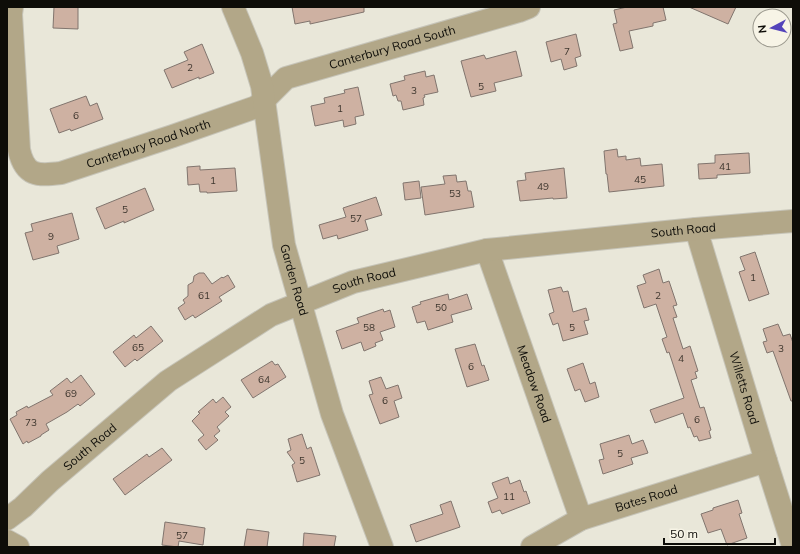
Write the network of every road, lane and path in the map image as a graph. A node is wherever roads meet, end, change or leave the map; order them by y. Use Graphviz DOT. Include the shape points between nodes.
graph roads {
  1 [pos="12,7"];
  2 [pos="233,7"];
  3 [pos="529,7"];
  4 [pos="264,100"];
  5 [pos="793,221"];
  6 [pos="696,229"];
  7 [pos="487,250"];
  8 [pos="301,303"];
  9 [pos="766,461"];
  10 [pos="7,519"];
  11 [pos="581,519"];
  12 [pos="7,541"];
  13 [pos="793,546"];
  14 [pos="18,547"];
  15 [pos="382,547"];
  16 [pos="532,547"];
  1 -- 4 [label="street, Canterbury Road North" via="19,150 22,160 34,174 61,173 256,107"];
  2 -- 4 [label="street, Garden Road" via="252,53"];
  3 -- 4 [label="street, Canterbury Road South" via="286,78"];
  4 -- 8 [label="street, Garden Road" via="284,245"];
  5 -- 6 [label="street, South Road"];
  6 -- 7 [label="street, South Road"];
  6 -- 9 [label="street, Willetts Road"];
  7 -- 8 [label="street, South Road" via="353,282"];
  7 -- 11 [label="street, Meadow Road"];
  8 -- 10 [label="street, South Road" via="271,315 168,381"];
  8 -- 15 [label="street, Garden Road" via="332,414"];
  9 -- 11 [label="street, Bates Road"];
  9 -- 13 [label="street, Willetts Road"];
  11 -- 16 [label="street, Bates Road"];
  12 -- 14 [label="street"];
}
